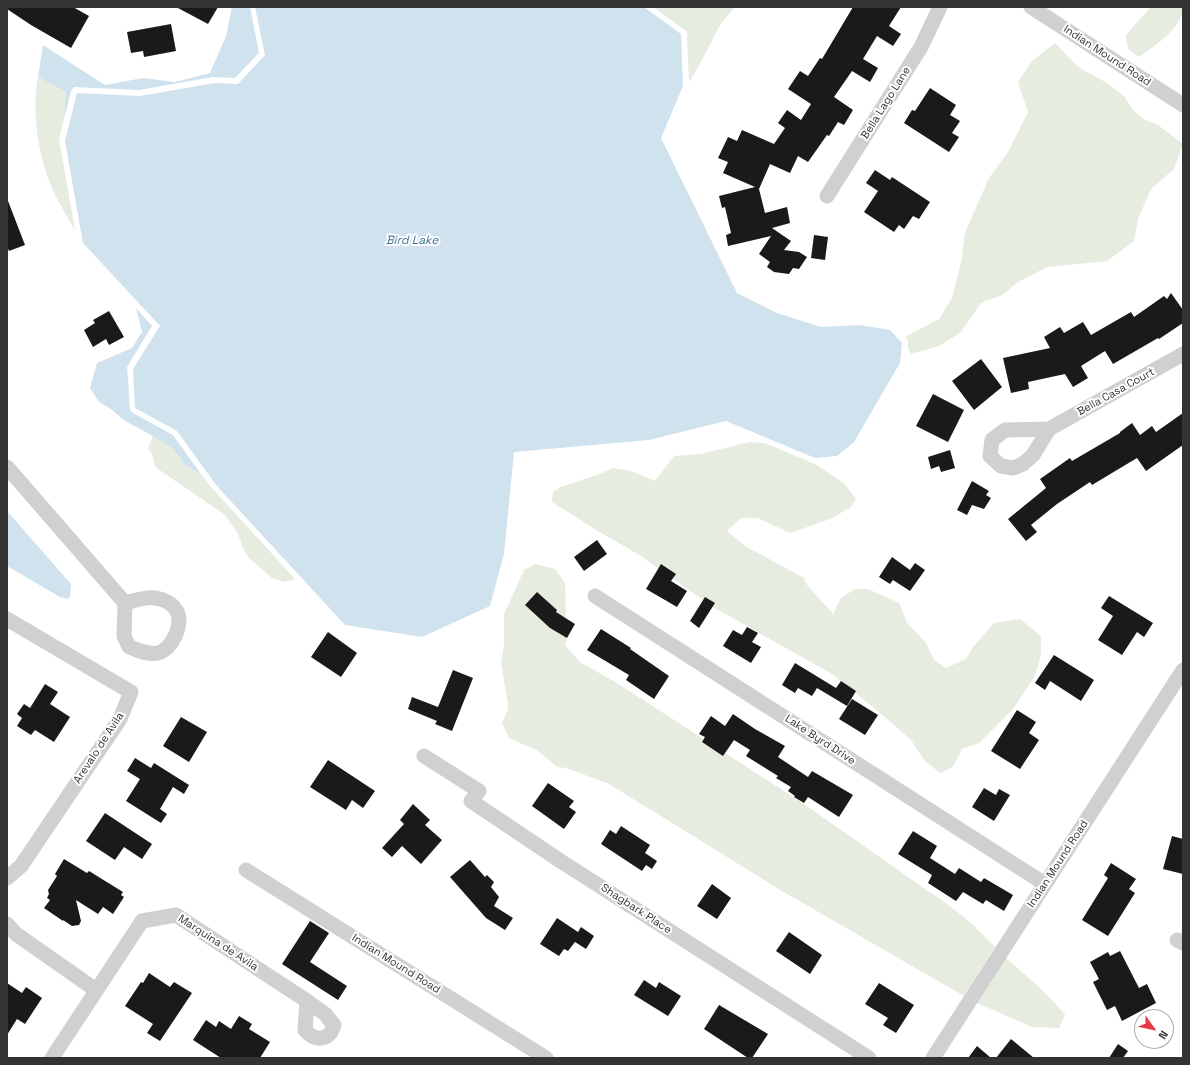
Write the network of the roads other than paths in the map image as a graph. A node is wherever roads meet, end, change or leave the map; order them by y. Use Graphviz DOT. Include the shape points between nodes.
graph roads {
  1 [pos="940,7"];
  2 [pos="1031,7"];
  3 [pos="1183,105"];
  4 [pos="827,196"];
  5 [pos="1183,354"];
  6 [pos="1049,429"];
  7 [pos="7,467"];
  8 [pos="595,596"];
  9 [pos="125,603"];
  10 [pos="7,619"];
  11 [pos="1183,670"];
  12 [pos="424,756"];
  13 [pos="246,870"];
  14 [pos="7,878"];
  15 [pos="1045,884"];
  16 [pos="7,924"];
  17 [pos="96,990"];
  18 [pos="307,1001"];
  19 [pos="52,1058"];
  20 [pos="546,1058"];
  21 [pos="868,1058"];
  22 [pos="933,1058"];
  1 -- 4 [label="street, Bella Lago Lane" via="921,47"];
  2 -- 3 [label="street, Indian Mound Road"];
  5 -- 6 [label="street, Bella Casa Court"];
  7 -- 9 [label="street"];
  8 -- 15 [label="street, Lake Byrd Drive"];
  10 -- 14 [label="street, Arevalo de Avila" via="131,692 120,719 21,866"];
  11 -- 15 [label="street, Indian Mound Road"];
  12 -- 21 [label="street, Shagbark Place" via="479,790 471,802"];
  13 -- 20 [label="street, Indian Mound Road"];
  15 -- 22 [label="street, Indian Mound Road"];
  16 -- 17 [label="street" via="16,934"];
  17 -- 18 [label="street, Marquina de Avila" via="142,921 176,915"];
  17 -- 19 [label="street, Marquina de Avila"];
}
